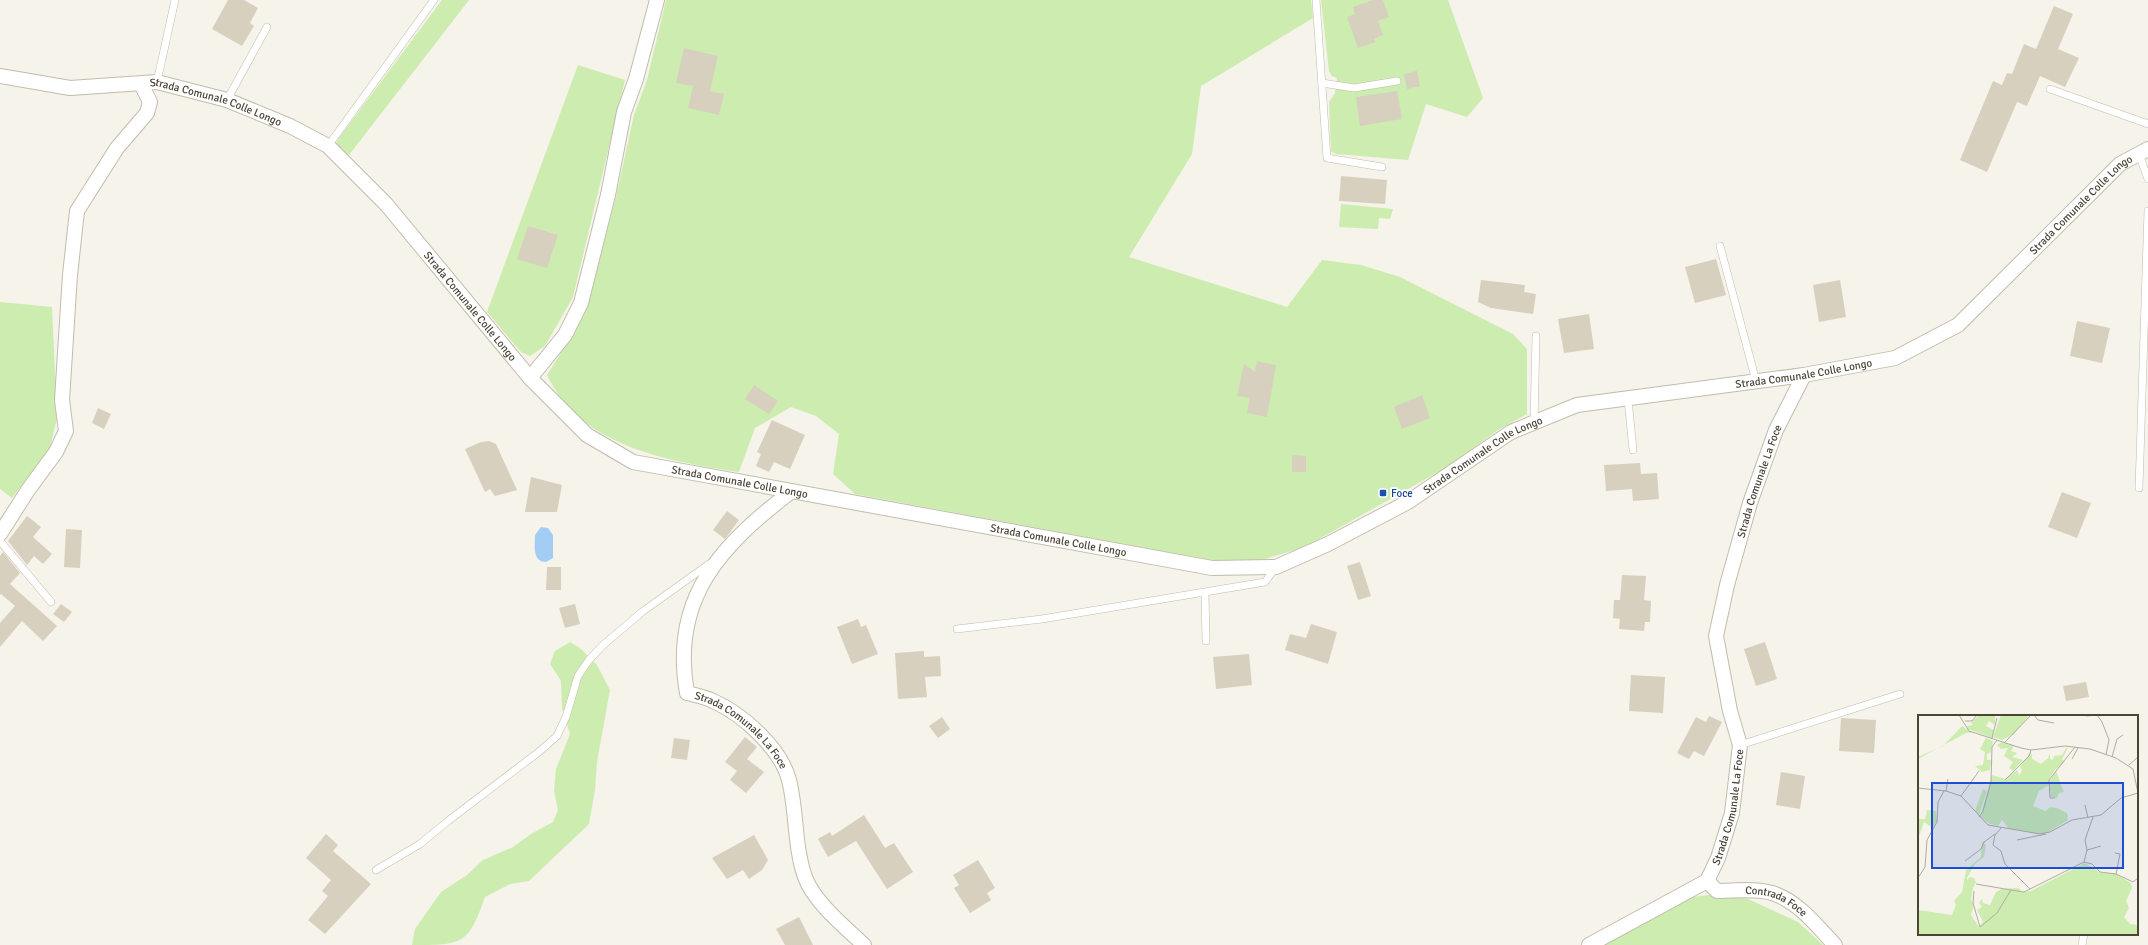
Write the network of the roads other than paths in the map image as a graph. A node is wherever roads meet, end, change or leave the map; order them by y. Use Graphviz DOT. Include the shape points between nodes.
graph roads {
  1 [pos="175,0"];
  2 [pos="434,0"];
  3 [pos="657,0"];
  4 [pos="1316,0"];
  5 [pos="266,27"];
  6 [pos="0,76"];
  7 [pos="1397,81"];
  8 [pos="157,82"];
  9 [pos="1322,83"];
  10 [pos="141,84"];
  11 [pos="2050,89"];
  12 [pos="227,100"];
  13 [pos="2148,124"];
  14 [pos="328,146"];
  15 [pos="2143,151"];
  16 [pos="1382,168"];
  17 [pos="2148,179"];
  18 [pos="2148,211"];
  19 [pos="1720,246"];
  20 [pos="1536,336"];
  21 [pos="1804,375"];
  22 [pos="530,378"];
  23 [pos="1756,381"];
  24 [pos="1628,399"];
  25 [pos="1534,423"];
  26 [pos="1633,450"];
  27 [pos="2138,488"];
  28 [pos="792,491"];
  29 [pos="0,534"];
  30 [pos="0,541"];
  31 [pos="717,562"];
  32 [pos="1276,567"];
  33 [pos="1205,593"];
  34 [pos="51,602"];
  35 [pos="957,629"];
  36 [pos="1206,642"];
  37 [pos="1900,694"];
  38 [pos="1740,745"];
  39 [pos="376,870"];
  40 [pos="1707,881"];
  41 [pos="2084,935"];
  42 [pos="864,945"];
  43 [pos="1589,945"];
  44 [pos="1835,945"];
  45 [pos="2082,945"];
  1 -- 8 [label="lane"];
  2 -- 14 [label="lane"];
  3 -- 22 [label="street" via="636,79 624,112 608,194 581,303 565,335"];
  4 -- 9 [label="lane"];
  5 -- 12 [label="lane"];
  6 -- 10 [label="street, Strada Comunale Colle Longo" via="70,88"];
  7 -- 9 [label="lane" via="1354,88"];
  8 -- 10 [label="street, Strada Comunale Colle Longo"];
  8 -- 12 [label="street, Strada Comunale Colle Longo"];
  9 -- 16 [label="lane" via="1327,158"];
  10 -- 29 [label="street" via="150,102 147,113 117,148 76,212 62,400 66,431 56,452"];
  11 -- 13 [label="lane"];
  12 -- 14 [label="street, Strada Comunale Colle Longo" via="290,126"];
  14 -- 22 [label="street, Strada Comunale Colle Longo" via="386,204"];
  15 -- 17 [label="lane"];
  15 -- 21 [label="street, Strada Comunale Colle Longo" via="2120,164 1958,325 1895,358"];
  18 -- 27 [label="lane"];
  19 -- 23 [label="lane"];
  20 -- 25 [label="lane"];
  21 -- 23 [label="street, Strada Comunale Colle Longo"];
  21 -- 38 [label="street, Strada Comunale La Foce" via="1776,430 1750,503 1716,636 1730,711"];
  22 -- 28 [label="street, Strada Comunale Colle Longo" via="587,435 634,462"];
  23 -- 24 [label="street, Strada Comunale Colle Longo"];
  24 -- 25 [label="street, Strada Comunale Colle Longo" via="1577,405"];
  24 -- 26 [label="lane"];
  25 -- 32 [label="street, Strada Comunale Colle Longo" via="1511,432 1408,502 1328,544"];
  28 -- 31 [label="street, Strada Comunale La Foce" via="729,545"];
  28 -- 32 [label="street, Strada Comunale Colle Longo" via="1212,568"];
  30 -- 34 [label="lane"];
  31 -- 39 [label="lane" via="709,564 642,612 593,655 578,676 566,717 557,736 420,844"];
  31 -- 42 [label="street, Strada Comunale La Foce" via="696,595 686,627 683,668 687,693 714,701 743,720 770,745 782,761 789,780 805,877 816,898"];
  32 -- 33 [label="lane" via="1265,582"];
  33 -- 35 [label="lane" via="1042,619"];
  33 -- 36 [label="lane"];
  37 -- 38 [label="lane"];
  38 -- 40 [label="street, Strada Comunale La Foce" via="1732,813 1718,858"];
  40 -- 43 [label="street"];
  40 -- 44 [label="street, Contrada Foce" via="1717,891 1754,890 1772,893 1792,903"];
  41 -- 45 [label="lane"];
}
